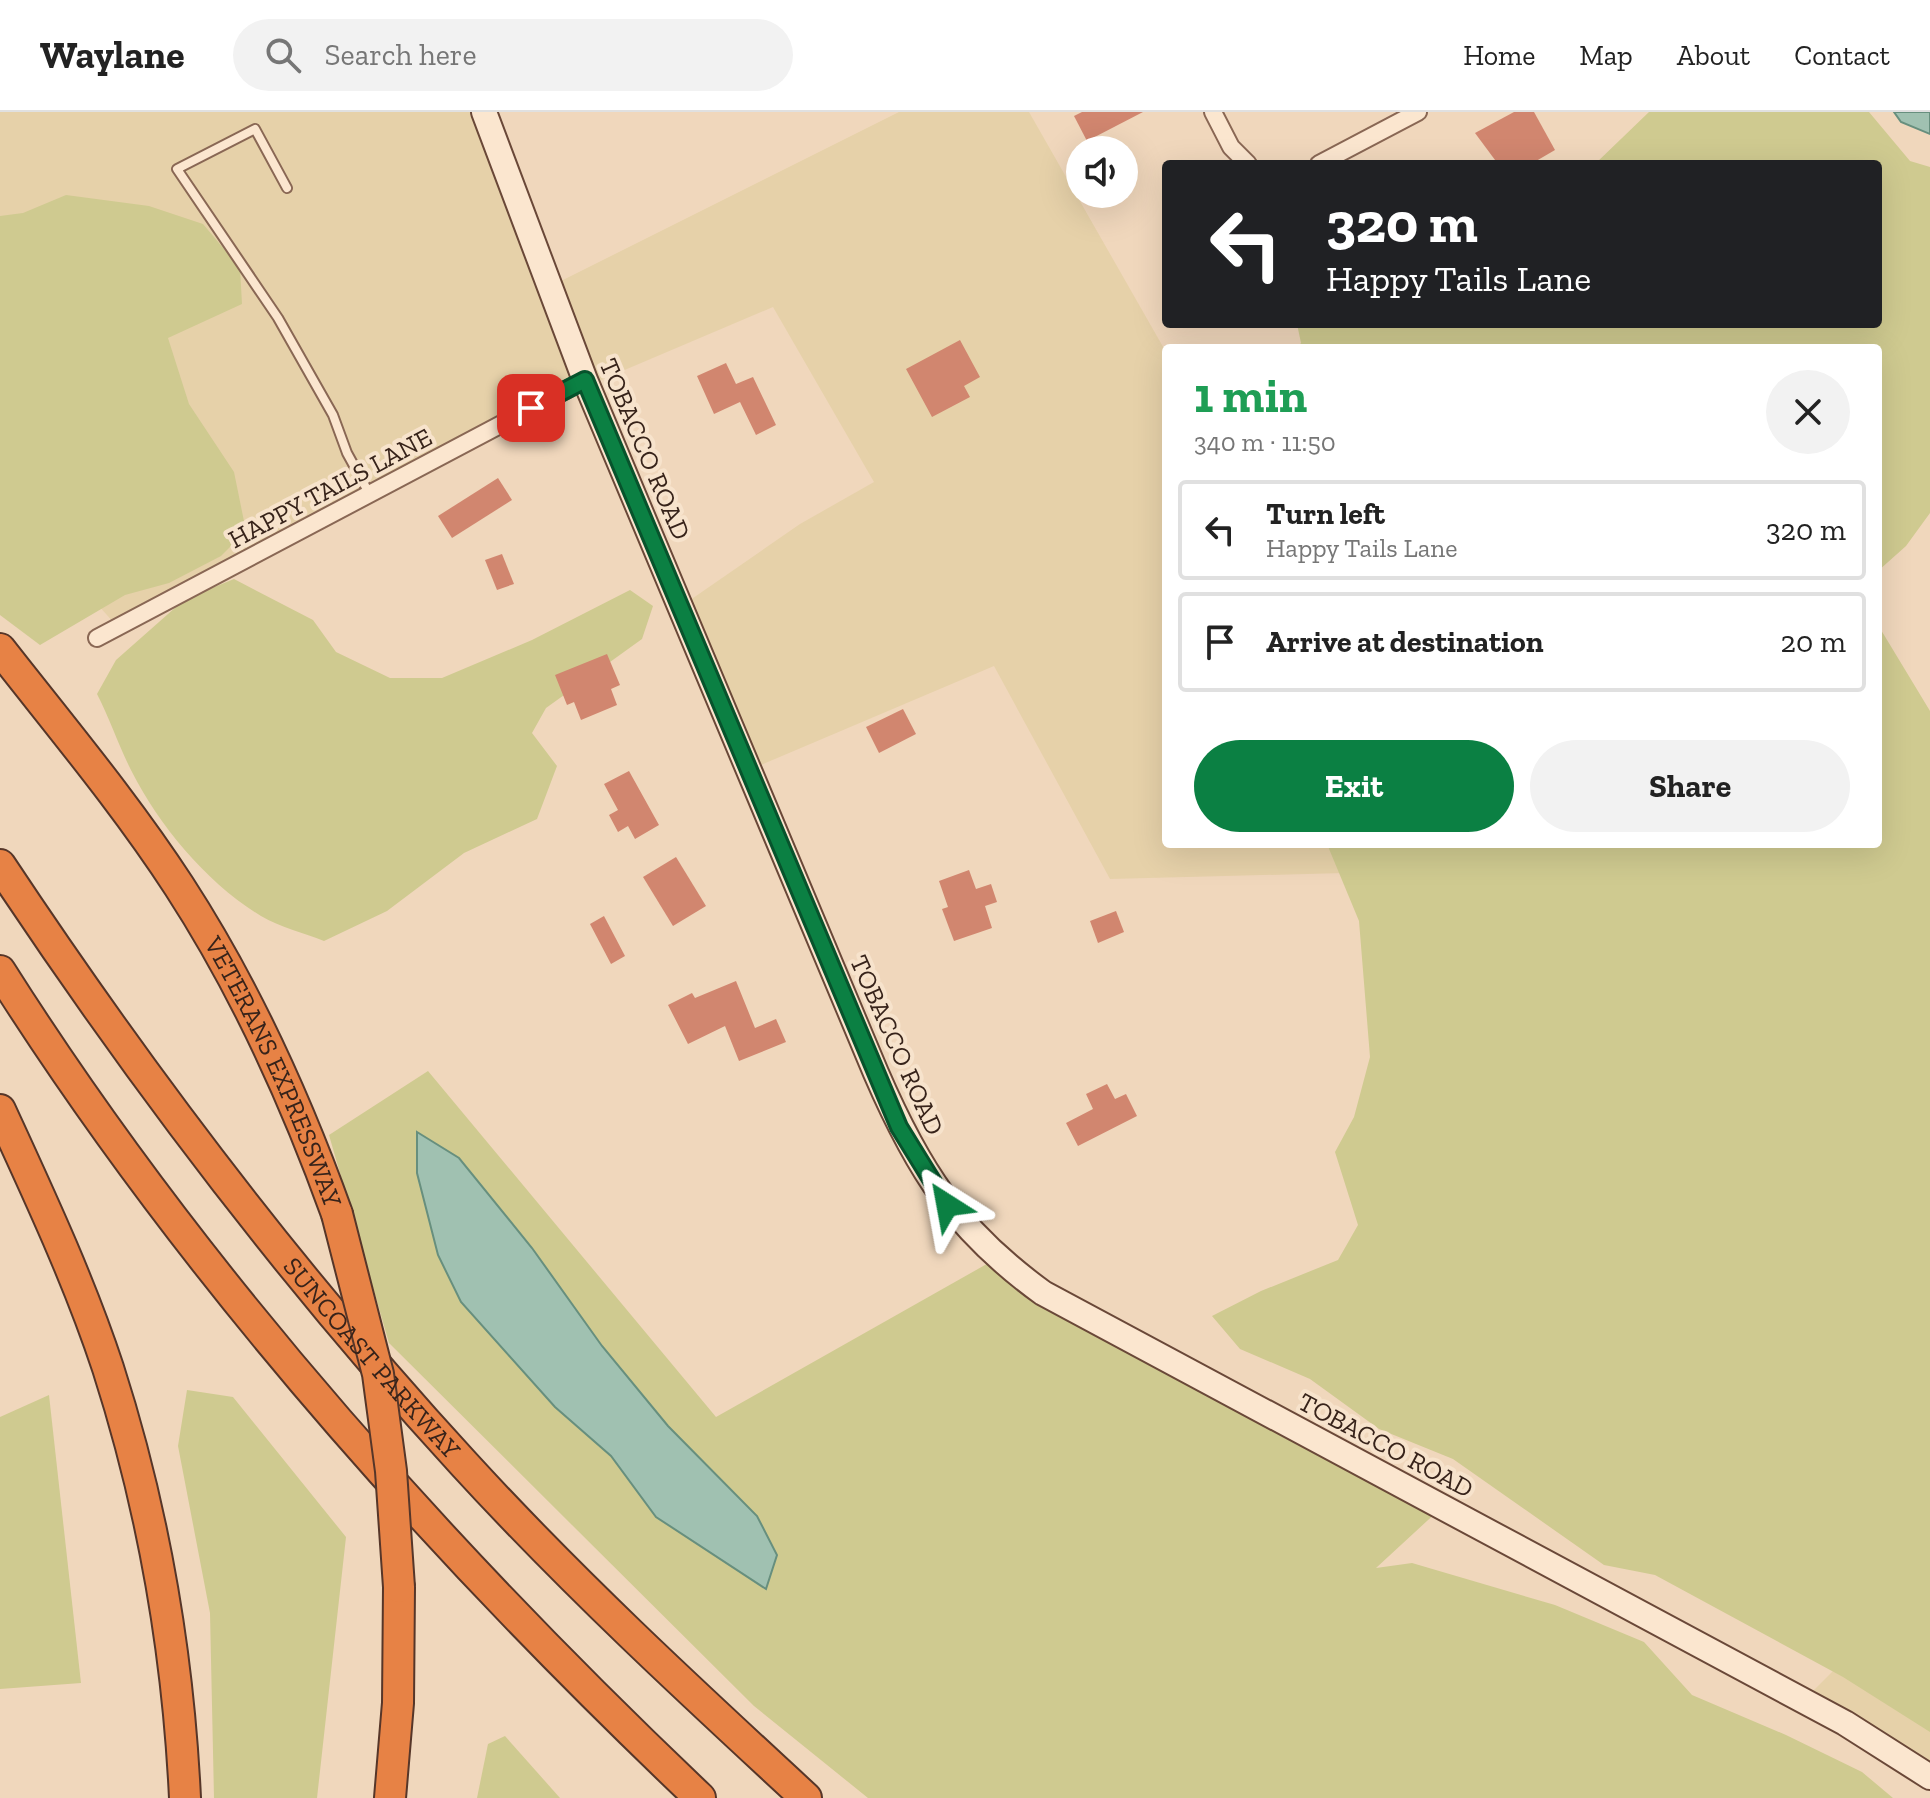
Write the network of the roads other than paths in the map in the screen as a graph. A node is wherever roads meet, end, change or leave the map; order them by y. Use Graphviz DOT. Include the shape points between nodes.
graph roads {
  1 [pos="484,112"];
  2 [pos="1213,112"];
  3 [pos="1418,112"];
  4 [pos="1244,160"];
  5 [pos="1327,160"];
  6 [pos="287,188"];
  7 [pos="585,380"];
  8 [pos="370,494"];
  9 [pos="97,638"];
  10 [pos="0,649"];
  11 [pos="0,865"];
  12 [pos="0,971"];
  13 [pos="0,1110"];
  14 [pos="753,1749"];
  15 [pos="1930,1777"];
  16 [pos="185,1798"];
  17 [pos="390,1798"];
  18 [pos="700,1798"];
  19 [pos="806,1798"];
  20 [pos="816,1798"];
  1 -- 7 [label="street, TOBACCO ROAD"];
  2 -- 4 [label="street"];
  3 -- 5 [label="street"];
  6 -- 8 [label="lane" via="255,129 177,169 278,318"];
  7 -- 8 [label="street, HAPPY TAILS LANE"];
  7 -- 15 [label="street, TOBACCO ROAD" via="899,1127 947,1205 972,1233 1043,1293 1831,1715"];
  8 -- 9 [label="street, HAPPY TAILS LANE"];
  10 -- 17 [label="highway, VETERANS EXPRESSWAY, bridge" via="153,847 208,931 285,1081 337,1214 378,1374 391,1471 399,1587"];
  11 -- 14 [label="highway, SUNCOAST PARKWAY" via="154,1089 322,1302 465,1465"];
  12 -- 18 [label="highway" via="194,1243 351,1434 465,1565"];
  13 -- 16 [label="highway" via="82,1297 131,1445 176,1665"];
  14 -- 19 [label="highway, SUNCOAST PARKWAY"];
  14 -- 20 [label="highway"];
}
